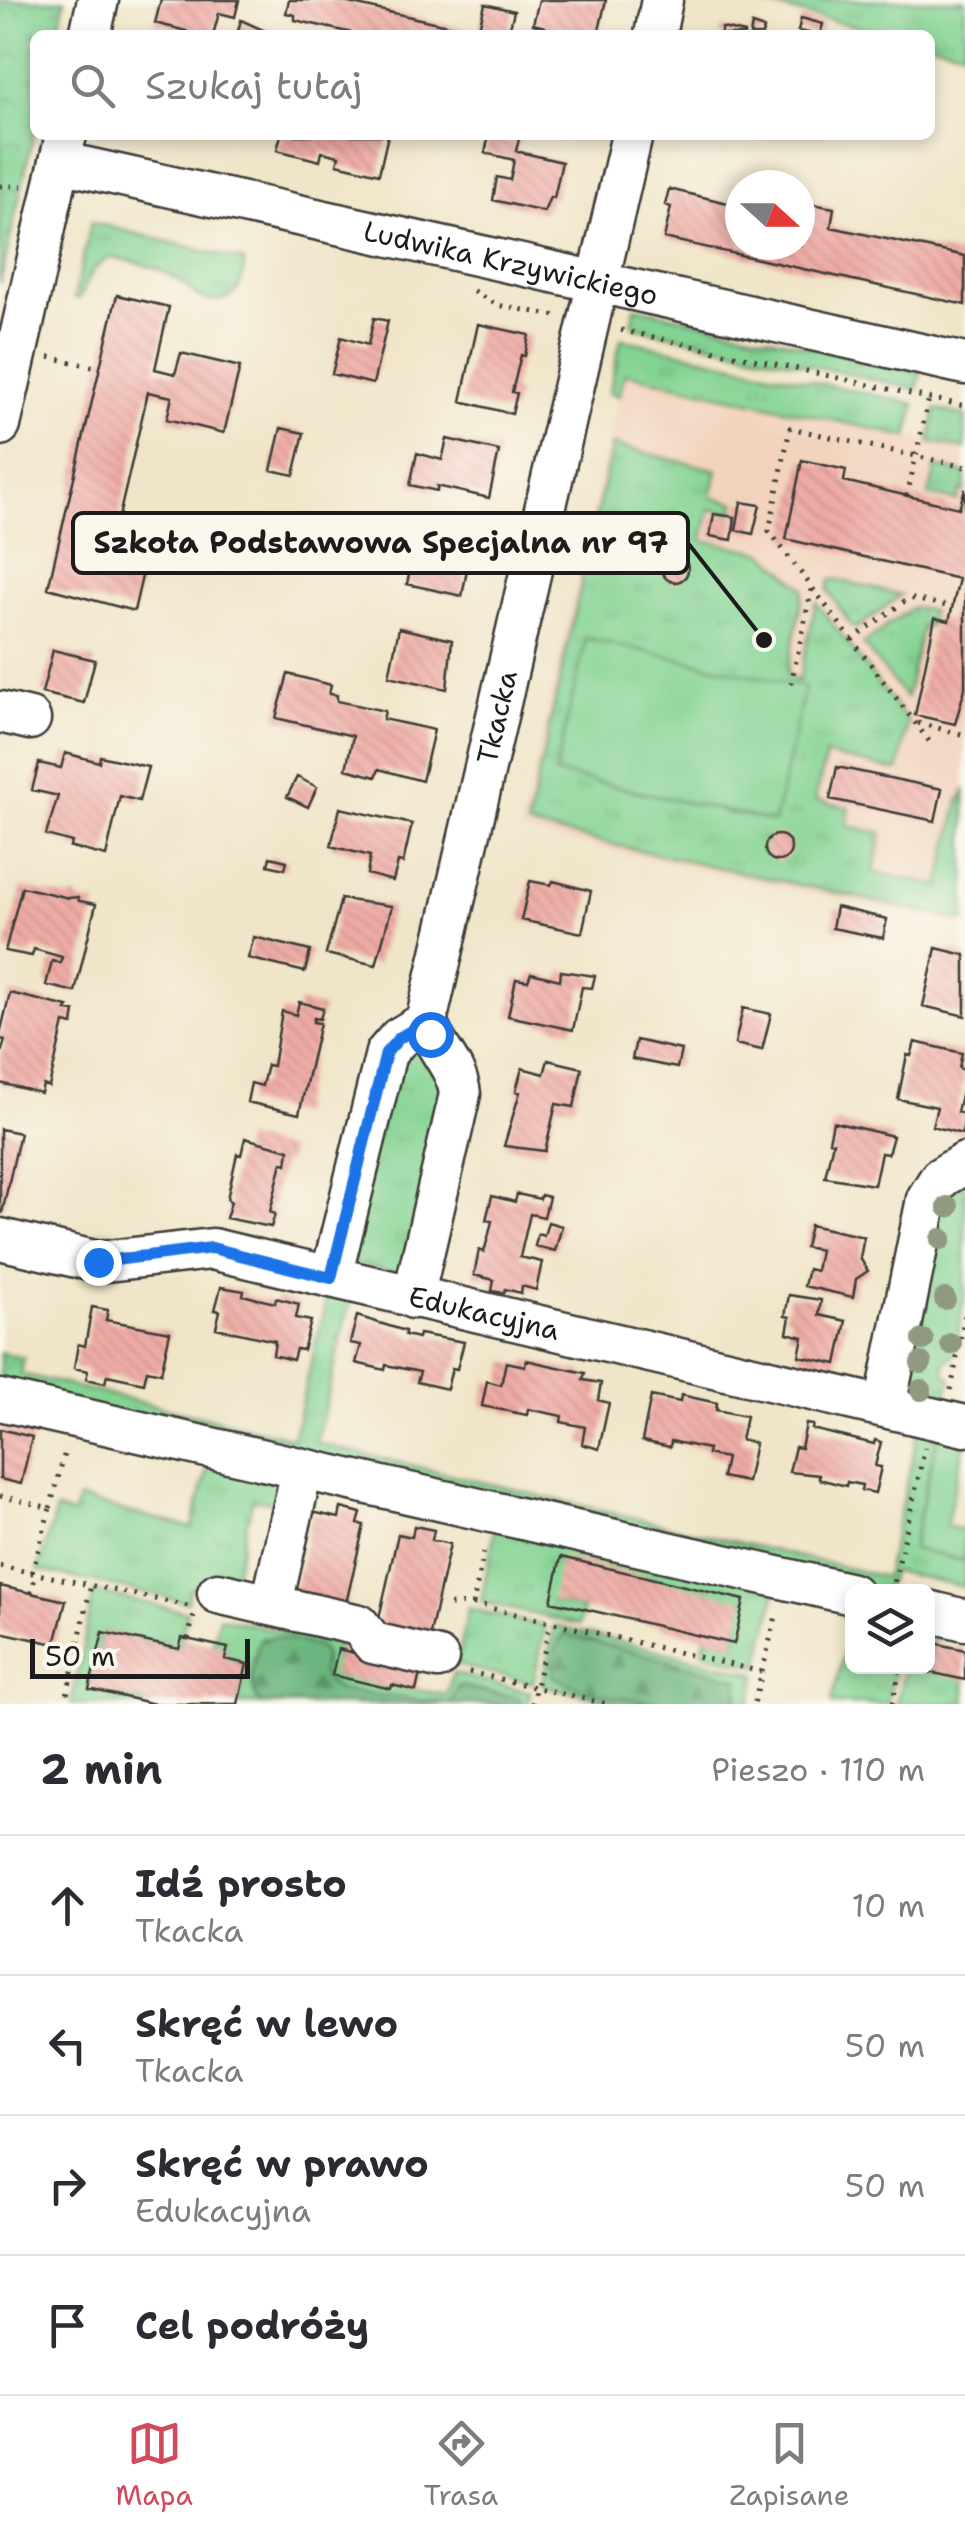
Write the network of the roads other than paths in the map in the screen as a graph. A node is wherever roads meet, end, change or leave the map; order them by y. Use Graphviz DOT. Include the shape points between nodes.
graph roads {
  1 [pos="98,0"];
  2 [pos="662,0"];
  3 [pos="91,30"];
  4 [pos="655,30"];
  5 [pos="631,140"];
  6 [pos="63,149"];
  7 [pos="599,282"];
  8 [pos="965,364"];
  9 [pos="0,426"];
  10 [pos="426,1022"];
  11 [pos="965,1163"];
  12 [pos="0,1239"];
  13 [pos="331,1278"];
  14 [pos="413,1298"];
  15 [pos="0,1400"];
  16 [pos="885,1406"];
  17 [pos="949,1422"];
  18 [pos="302,1470"];
  19 [pos="218,1593"];
  20 [pos="845,1593"];
  21 [pos="272,1604"];
  22 [pos="935,1613"];
  23 [pos="965,1620"];
  24 [pos="438,1658"];
  1 -- 3 [label="street"];
  2 -- 4 [label="street"];
  5 -- 7 [label="street, Tkacka"];
  6 -- 7 [label="street, Ludwika Krzywickiego"];
  6 -- 9 [label="street"];
  7 -- 8 [label="street, Ludwika Krzywickiego"];
  7 -- 10 [label="street, Tkacka"];
  10 -- 13 [label="street" via="386,1053"];
  10 -- 14 [label="street" via="456,1072 460,1094"];
  11 -- 16 [label="street" via="940,1178 928,1199"];
  12 -- 13 [label="street, Edukacyjna" via="98,1262 212,1248"];
  13 -- 14 [label="street, Edukacyjna"];
  14 -- 16 [label="street, Edukacyjna"];
  15 -- 18 [label="street"];
  16 -- 17 [label="street, Edukacyjna"];
  18 -- 20 [label="street"];
  18 -- 21 [label="street"];
  19 -- 21 [label="street"];
  21 -- 24 [label="street" via="359,1625 373,1642"];
  22 -- 23 [label="street"];
}
